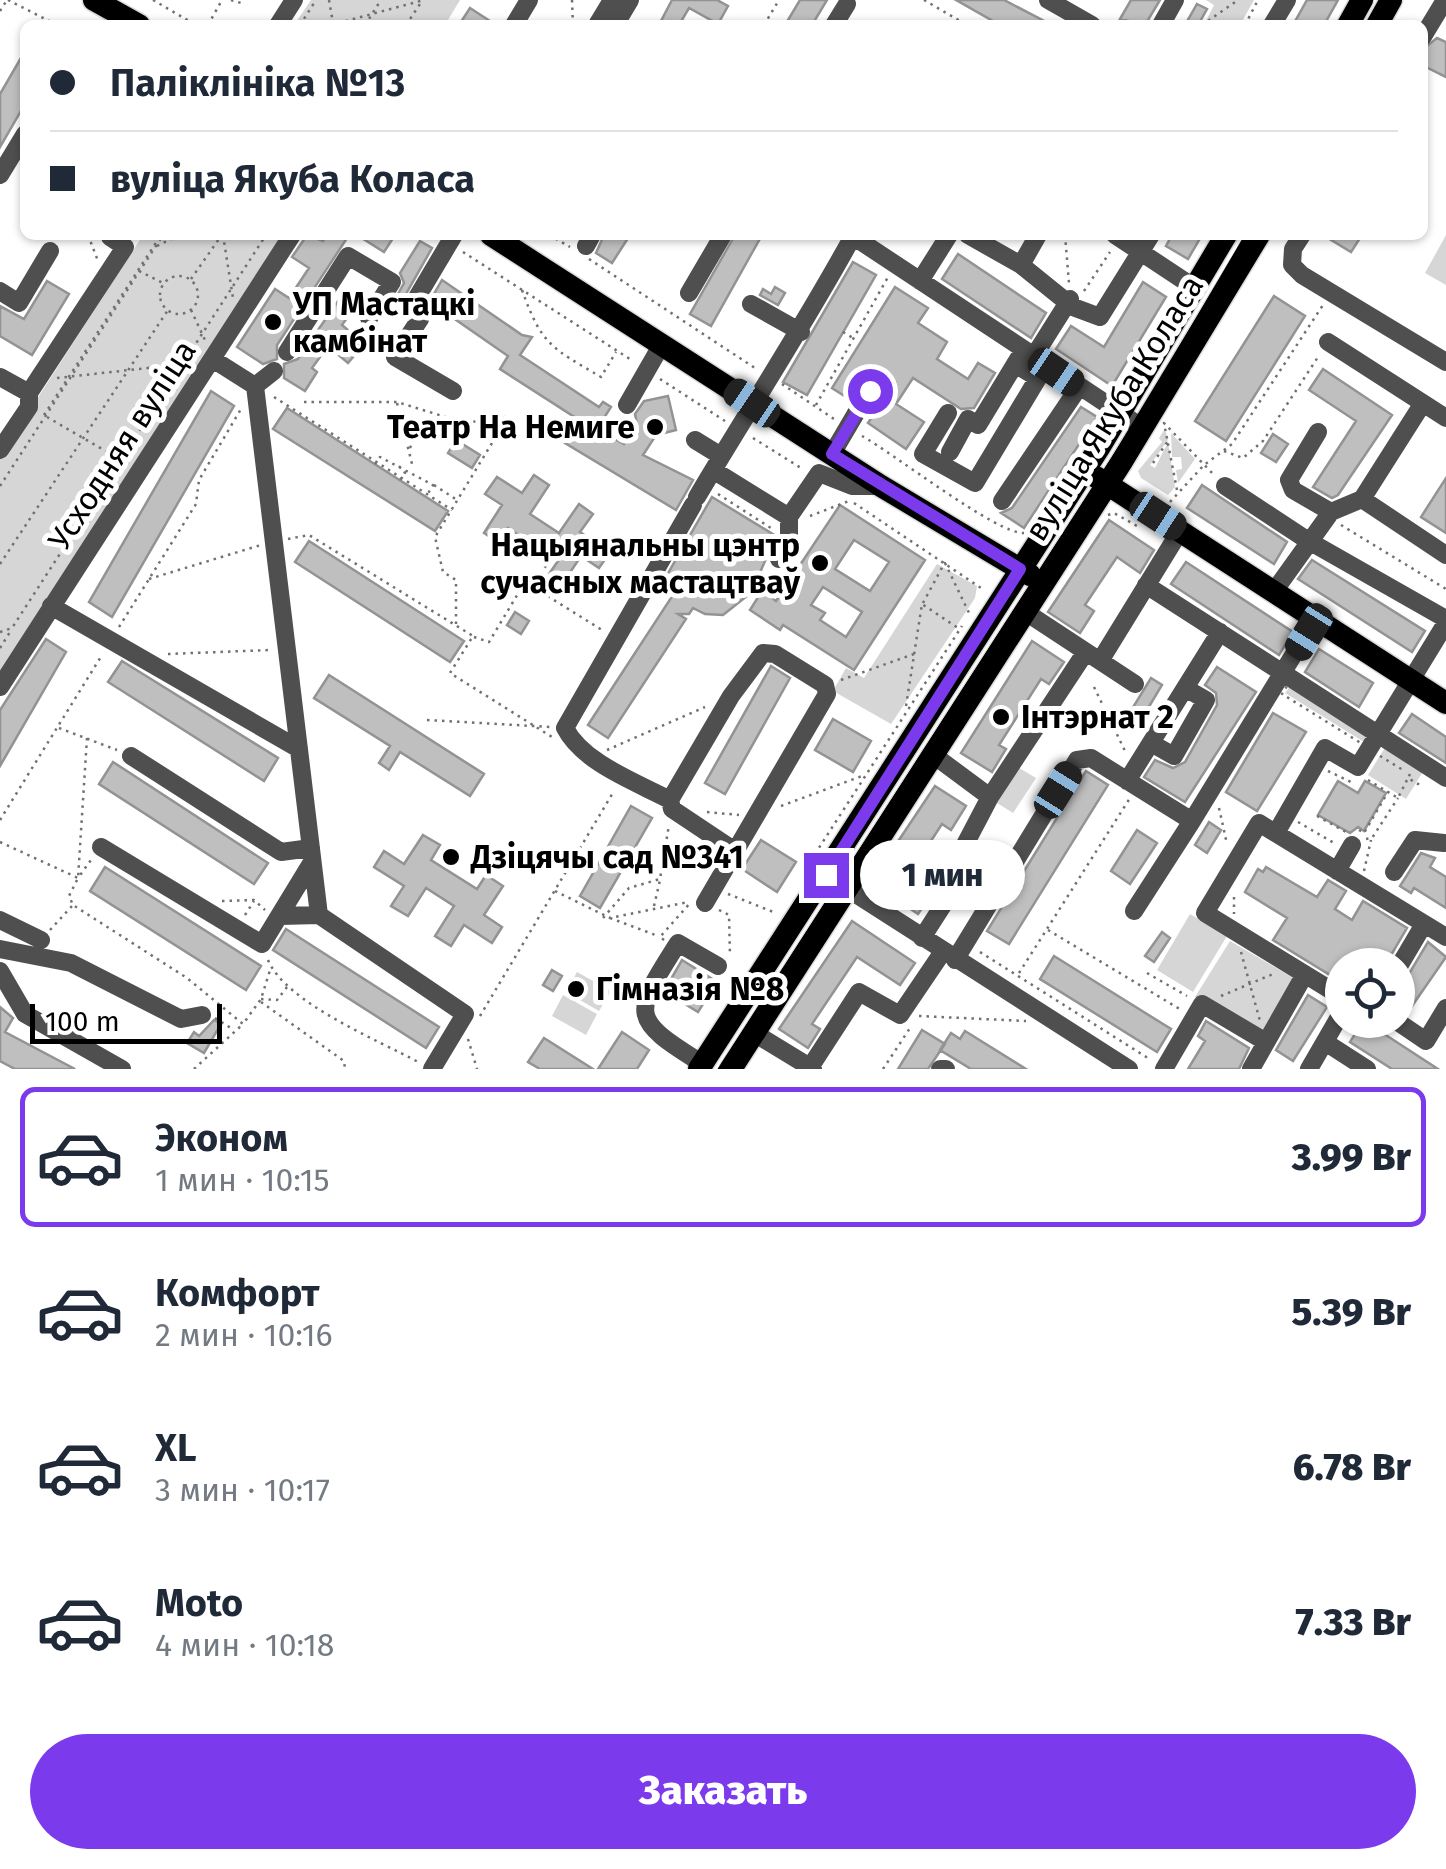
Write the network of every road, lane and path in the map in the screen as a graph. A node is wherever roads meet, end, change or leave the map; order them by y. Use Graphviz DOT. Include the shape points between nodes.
graph roads {
  1 [pos="7,0"];
  2 [pos="94,0"];
  3 [pos="153,0"];
  4 [pos="230,0"];
  5 [pos="380,0"];
  6 [pos="423,0"];
  7 [pos="924,0"];
  8 [pos="1048,0"];
  9 [pos="1238,0"];
  10 [pos="1445,0"];
  11 [pos="241,3"];
  12 [pos="846,4"];
  13 [pos="0,11"];
  14 [pos="373,13"];
  15 [pos="47,20"];
  16 [pos="130,20"];
  17 [pos="187,20"];
  18 [pos="350,20"];
  19 [pos="368,20"];
  20 [pos="837,20"];
  21 [pos="958,20"];
  22 [pos="1083,20"];
  23 [pos="1209,20"];
  24 [pos="1428,28"];
  25 [pos="20,142"];
  26 [pos="0,175"];
  27 [pos="113,240"];
  28 [pos="159,240"];
  29 [pos="159,240"];
  30 [pos="169,240"];
  31 [pos="218,240"];
  32 [pos="223,240"];
  33 [pos="258,240"];
  34 [pos="263,240"];
  35 [pos="289,240"];
  36 [pos="450,240"];
  37 [pos="452,240"];
  38 [pos="500,240"];
  39 [pos="721,240"];
  40 [pos="850,240"];
  41 [pos="858,240"];
  42 [pos="946,240"];
  43 [pos="977,240"];
  44 [pos="1035,240"];
  45 [pos="1066,240"];
  46 [pos="1114,240"];
  47 [pos="1123,240"];
  48 [pos="1148,240"];
  49 [pos="1223,240"];
  50 [pos="1256,240"];
  51 [pos="1299,240"];
  52 [pos="260,245"];
  53 [pos="155,247"];
  54 [pos="50,251"];
  55 [pos="1142,253"];
  56 [pos="895,265"];
  57 [pos="1021,265"];
  58 [pos="138,271"];
  59 [pos="190,280"];
  60 [pos="920,281"];
  61 [pos="164,284"];
  62 [pos="232,288"];
  63 [pos="1195,288"];
  64 [pos="522,290"];
  65 [pos="0,291"];
  66 [pos="1331,292"];
  67 [pos="689,293"];
  68 [pos="1072,303"];
  69 [pos="750,304"];
  70 [pos="168,310"];
  71 [pos="191,310"];
  72 [pos="369,318"];
  73 [pos="238,322"];
  74 [pos="800,332"];
  75 [pos="843,332"];
  76 [pos="202,334"];
  77 [pos="853,338"];
  78 [pos="1328,342"];
  79 [pos="662,344"];
  80 [pos="616,350"];
  81 [pos="286,352"];
  82 [pos="1024,357"];
  83 [pos="214,360"];
  84 [pos="1446,362"];
  85 [pos="182,364"];
  86 [pos="126,370"];
  87 [pos="648,370"];
  88 [pos="274,371"];
  89 [pos="70,376"];
  90 [pos="0,377"];
  91 [pos="35,386"];
  92 [pos="255,386"];
  93 [pos="1079,387"];
  94 [pos="452,391"];
  95 [pos="870,391"];
  96 [pos="304,402"];
  97 [pos="397,402"];
  98 [pos="752,403"];
  99 [pos="1423,404"];
  100 [pos="627,405"];
  101 [pos="815,406"];
  102 [pos="948,413"];
  103 [pos="1120,414"];
  104 [pos="44,415"];
  105 [pos="444,416"];
  106 [pos="1446,418"];
  107 [pos="737,428"];
  108 [pos="1143,428"];
  109 [pos="1318,432"];
  110 [pos="82,438"];
  111 [pos="696,440"];
  112 [pos="1169,440"];
  113 [pos="0,450"];
  114 [pos="409,450"];
  115 [pos="1223,451"];
  116 [pos="950,452"];
  117 [pos="832,454"];
  118 [pos="120,459"];
  119 [pos="376,463"];
  120 [pos="717,463"];
  121 [pos="1153,463"];
  122 [pos="1204,464"];
  123 [pos="400,465"];
  124 [pos="413,468"];
  125 [pos="1085,470"];
  126 [pos="141,471"];
  127 [pos="815,476"];
  128 [pos="401,479"];
  129 [pos="433,484"];
  130 [pos="1108,484"];
  131 [pos="0,486"];
  132 [pos="881,486"];
  133 [pos="1226,486"];
  134 [pos="839,492"];
  135 [pos="1177,492"];
  136 [pos="427,495"];
  137 [pos="701,497"];
  138 [pos="1362,499"];
  139 [pos="850,500"];
  140 [pos="458,501"];
  141 [pos="1002,501"];
  142 [pos="1169,504"];
  143 [pos="452,510"];
  144 [pos="1329,514"];
  145 [pos="795,522"];
  146 [pos="1180,530"];
  147 [pos="1307,540"];
  148 [pos="274,541"];
  149 [pos="1446,555"];
  150 [pos="550,558"];
  151 [pos="779,559"];
  152 [pos="945,562"];
  153 [pos="0,564"];
  154 [pos="1020,569"];
  155 [pos="148,579"];
  156 [pos="1043,582"];
  157 [pos="1146,585"];
  158 [pos="533,587"];
  159 [pos="1446,588"];
  160 [pos="1275,590"];
  161 [pos="985,592"];
  162 [pos="922,604"];
  163 [pos="52,606"];
  164 [pos="1024,612"];
  165 [pos="971,616"];
  166 [pos="1316,618"];
  167 [pos="1446,621"];
  168 [pos="455,625"];
  169 [pos="12,628"];
  170 [pos="960,629"];
  171 [pos="0,632"];
  172 [pos="1220,632"];
  173 [pos="473,636"];
  174 [pos="616,638"];
  175 [pos="111,641"];
  176 [pos="0,648"];
  177 [pos="287,649"];
  178 [pos="914,654"];
  179 [pos="142,656"];
  180 [pos="1092,657"];
  181 [pos="1282,674"];
  182 [pos="1410,680"];
  183 [pos="1136,684"];
  184 [pos="826,685"];
  185 [pos="1094,686"];
  186 [pos="0,687"];
  187 [pos="1185,688"];
  188 [pos="731,696"];
  189 [pos="1446,703"];
  190 [pos="905,710"];
  191 [pos="427,720"];
  192 [pos="537,726"];
  193 [pos="58,727"];
  194 [pos="1379,734"];
  195 [pos="564,736"];
  196 [pos="86,738"];
  197 [pos="1151,743"];
  198 [pos="299,749"];
  199 [pos="932,754"];
  200 [pos="132,756"];
  201 [pos="592,756"];
  202 [pos="1379,756"];
  203 [pos="1358,774"];
  204 [pos="1446,778"];
  205 [pos="1133,780"];
  206 [pos="620,782"];
  207 [pos="1214,785"];
  208 [pos="1388,792"];
  209 [pos="990,797"];
  210 [pos="1398,798"];
  211 [pos="671,804"];
  212 [pos="1318,816"];
  213 [pos="0,820"];
  214 [pos="1192,821"];
  215 [pos="1277,834"];
  216 [pos="1372,838"];
  217 [pos="0,842"];
  218 [pos="1331,842"];
  219 [pos="1445,843"];
  220 [pos="1351,844"];
  221 [pos="101,846"];
  222 [pos="732,849"];
  223 [pos="312,855"];
  224 [pos="1232,868"];
  225 [pos="1338,871"];
  226 [pos="1394,872"];
  227 [pos="826,875"];
  228 [pos="78,878"];
  229 [pos="660,878"];
  230 [pos="1362,886"];
  231 [pos="847,889"];
  232 [pos="555,891"];
  233 [pos="703,898"];
  234 [pos="254,900"];
  235 [pos="73,905"];
  236 [pos="654,908"];
  237 [pos="1134,911"];
  238 [pos="319,914"];
  239 [pos="778,914"];
  240 [pos="280,916"];
  241 [pos="603,918"];
  242 [pos="610,918"];
  243 [pos="1424,924"];
  244 [pos="2,927"];
  245 [pos="236,929"];
  246 [pos="1047,930"];
  247 [pos="1235,931"];
  248 [pos="1446,937"];
  249 [pos="922,938"];
  250 [pos="41,940"];
  251 [pos="667,942"];
  252 [pos="964,942"];
  253 [pos="262,944"];
  254 [pos="1410,948"];
  255 [pos="0,950"];
  256 [pos="949,956"];
  257 [pos="1284,961"];
  258 [pos="724,964"];
  259 [pos="271,967"];
  260 [pos="0,971"];
  261 [pos="1147,973"];
  262 [pos="1018,974"];
  263 [pos="1305,974"];
  264 [pos="1250,985"];
  265 [pos="288,986"];
  266 [pos="1325,986"];
  267 [pos="260,1000"];
  268 [pos="1446,1008"];
  269 [pos="1197,1012"];
  270 [pos="202,1014"];
  271 [pos="918,1016"];
  272 [pos="478,1019"];
  273 [pos="1028,1021"];
  274 [pos="243,1024"];
  275 [pos="473,1028"];
  276 [pos="235,1031"];
  277 [pos="754,1033"];
  278 [pos="1415,1034"];
  279 [pos="1327,1038"];
  280 [pos="1266,1042"];
  281 [pos="1325,1042"];
  282 [pos="701,1066"];
  283 [pos="1257,1067"];
  284 [pos="810,1068"];
  285 [pos="122,1069"];
  286 [pos="194,1069"];
  287 [pos="345,1069"];
  288 [pos="432,1069"];
  289 [pos="477,1069"];
  290 [pos="731,1069"];
  291 [pos="1129,1069"];
  292 [pos="1164,1069"];
  293 [pos="1309,1069"];
  294 [pos="1367,1069"];
  1 -- 13 [label="path"];
  1 -- 15 [label="path"];
  2 -- 16 [label="main road"];
  3 -- 17 [label="path"];
  4 -- 11 [label="path"];
  5 -- 14 [label="path"];
  6 -- 14 [label="path"];
  7 -- 21 [label="path"];
  8 -- 22 [label="street"];
  9 -- 23 [label="path"];
  10 -- 24 [label="street"];
  12 -- 20 [label="street"];
  14 -- 18 [label="path"];
  14 -- 19 [label="path"];
  25 -- 26 [label="street"];
  27 -- 91 [label="street" via="125,247"];
  28 -- 53 [label="path"];
  29 -- 58 [label="path"];
  30 -- 53 [label="path"];
  31 -- 59 [label="path"];
  32 -- 62 [label="path"];
  33 -- 52 [label="path"];
  34 -- 52 [label="path"];
  35 -- 73 [label="street, Усходняя вуліца"];
  36 -- 94 [label="street" via="410,310 420,319 395,356"];
  37 -- 64 [label="path"];
  38 -- 79 [label="main road"];
  39 -- 67 [label="street"];
  40 -- 74 [label="street"];
  41 -- 56 [label="street"];
  42 -- 60 [label="street"];
  43 -- 57 [label="street"];
  44 -- 57 [label="street"];
  45 -- 68 [label="path"];
  46 -- 68 [label="path"];
  47 -- 55 [label="street"];
  48 -- 55 [label="street"];
  49 -- 63 [label="main road, вуліца Якуба Коласа"];
  50 -- 108 [label="main road, вуліца Якуба Коласа"];
  51 -- 66 [label="street" via="1292,265"];
  52 -- 62 [label="path"];
  53 -- 58 [label="path"];
  54 -- 65 [label="street" via="18,302"];
  55 -- 63 [label="street"];
  55 -- 68 [label="street" via="1105,314 1092,316"];
  56 -- 60 [label="street"];
  56 -- 77 [label="path"];
  57 -- 68 [label="street"];
  58 -- 61 [label="path"];
  58 -- 89 [label="path"];
  59 -- 61 [label="path"];
  59 -- 71 [label="path" via="198,295"];
  60 -- 82 [label="street"];
  61 -- 70 [label="path"];
  62 -- 73 [label="path"];
  62 -- 76 [label="path"];
  63 -- 103 [label="main road, вуліца Якуба Коласа"];
  64 -- 80 [label="path"];
  64 -- 80 [label="path" via="536,329 551,347 601,377"];
  66 -- 84 [label="street"];
  66 -- 115 [label="path"];
  68 -- 82 [label="street"];
  69 -- 74 [label="street"];
  70 -- 71 [label="path"];
  70 -- 86 [label="path"];
  71 -- 76 [label="path"];
  72 -- 81 [label="street" via="392,282 348,256"];
  73 -- 83 [label="street, Усходняя вуліца"];
  74 -- 98 [label="street"];
  75 -- 77 [label="path"];
  76 -- 83 [label="path"];
  76 -- 85 [label="path"];
  77 -- 101 [label="path"];
  78 -- 99 [label="street"];
  78 -- 115 [label="path" via="1263,441 1243,458"];
  79 -- 87 [label="street"];
  79 -- 98 [label="main road"];
  80 -- 87 [label="path"];
  82 -- 93 [label="street"];
  82 -- 102 [label="street" via="1038,378 974,484 923,454"];
  82 -- 116 [label="street" via="978,425 968,419"];
  83 -- 85 [label="path"];
  83 -- 92 [label="street"];
  83 -- 126 [label="street, Усходняя вуліца"];
  85 -- 86 [label="path"];
  85 -- 118 [label="path"];
  86 -- 89 [label="path"];
  86 -- 110 [label="path"];
  87 -- 100 [label="street"];
  87 -- 107 [label="path"];
  88 -- 92 [label="street"];
  89 -- 91 [label="path"];
  89 -- 104 [label="path"];
  90 -- 91 [label="street"];
  91 -- 113 [label="street" via="30,407"];
  92 -- 119 [label="path"];
  92 -- 148 [label="street"];
  92 -- 155 [label="path" via="199,480 196,504"];
  93 -- 103 [label="street"];
  93 -- 141 [label="street"];
  95 -- 117 [label="street"];
  96 -- 97 [label="path"];
  97 -- 105 [label="path"];
  97 -- 114 [label="path"];
  98 -- 107 [label="street"];
  98 -- 117 [label="main road"];
  99 -- 106 [label="street"];
  99 -- 138 [label="street"];
  103 -- 108 [label="street"];
  103 -- 125 [label="main road, вуліца Якуба Коласа"];
  104 -- 110 [label="path"];
  104 -- 131 [label="path"];
  105 -- 114 [label="path" via="418,430"];
  105 -- 140 [label="path" via="465,423 508,416"];
  107 -- 120 [label="street"];
  107 -- 127 [label="path"];
  108 -- 130 [label="main road, вуліца Якуба Коласа"];
  109 -- 144 [label="street" via="1289,480 1293,490"];
  110 -- 118 [label="path"];
  110 -- 153 [label="path"];
  111 -- 120 [label="street"];
  112 -- 121 [label="path"];
  112 -- 122 [label="path" via="1164,423"];
  112 -- 135 [label="path"];
  114 -- 124 [label="path"];
  115 -- 122 [label="path"];
  117 -- 132 [label="main road"];
  118 -- 126 [label="path"];
  118 -- 169 [label="path"];
  119 -- 123 [label="path" via="380,457"];
  119 -- 128 [label="path"];
  120 -- 137 [label="street"];
  120 -- 145 [label="street"];
  122 -- 133 [label="path"];
  122 -- 135 [label="path"];
  123 -- 128 [label="path"];
  123 -- 129 [label="path"];
  125 -- 130 [label="main road"];
  125 -- 154 [label="main road, вуліца Якуба Коласа"];
  126 -- 163 [label="street, Усходняя вуліца"];
  127 -- 132 [label="street" via="824,472 852,486"];
  127 -- 145 [label="street"];
  128 -- 136 [label="path"];
  129 -- 136 [label="path"];
  129 -- 140 [label="path"];
  130 -- 146 [label="main road"];
  130 -- 156 [label="main road, вуліца Якуба Коласа"];
  132 -- 154 [label="main road"];
  133 -- 147 [label="street"];
  134 -- 139 [label="path"];
  135 -- 142 [label="path"];
  136 -- 143 [label="path"];
  137 -- 145 [label="path" via="780,534"];
  137 -- 174 [label="street"];
  138 -- 144 [label="street"];
  138 -- 149 [label="street"];
  139 -- 145 [label="path"];
  139 -- 152 [label="path"];
  140 -- 143 [label="path"];
  143 -- 168 [label="path" via="435,537 443,572 456,580"];
  144 -- 147 [label="street"];
  144 -- 159 [label="path"];
  145 -- 151 [label="street"];
  146 -- 157 [label="street"];
  146 -- 160 [label="main road"];
  147 -- 160 [label="street"];
  147 -- 167 [label="street"];
  148 -- 155 [label="path"];
  148 -- 168 [label="path" via="309,535"];
  148 -- 177 [label="street"];
  150 -- 158 [label="path"];
  152 -- 161 [label="path"];
  152 -- 162 [label="path"];
  152 -- 165 [label="path"];
  154 -- 156 [label="main road"];
  154 -- 227 [label="main road, вуліца Якуба Коласа"];
  155 -- 175 [label="path"];
  156 -- 164 [label="main road, вуліца Якуба Коласа"];
  157 -- 172 [label="street"];
  157 -- 180 [label="street"];
  158 -- 173 [label="path" via="525,582 490,642"];
  158 -- 174 [label="path"];
  160 -- 166 [label="main road"];
  162 -- 170 [label="path"];
  162 -- 178 [label="path"];
  163 -- 175 [label="street"];
  163 -- 186 [label="street, Усходняя вуліца"];
  164 -- 180 [label="street"];
  164 -- 199 [label="main road, вуліца Якуба Коласа"];
  166 -- 181 [label="street"];
  166 -- 182 [label="main road"];
  167 -- 182 [label="street"];
  168 -- 173 [label="path"];
  169 -- 171 [label="path"];
  169 -- 176 [label="path"];
  172 -- 181 [label="street"];
  172 -- 187 [label="street"];
  173 -- 192 [label="path" via="450,673"];
  174 -- 195 [label="street"];
  175 -- 179 [label="street"];
  175 -- 193 [label="path"];
  177 -- 179 [label="path"];
  177 -- 198 [label="street"];
  178 -- 184 [label="path"];
  178 -- 190 [label="path"];
  179 -- 198 [label="street"];
  180 -- 183 [label="street"];
  180 -- 209 [label="street"];
  181 -- 194 [label="street"];
  181 -- 207 [label="street"];
  182 -- 189 [label="main road"];
  182 -- 194 [label="street"];
  184 -- 188 [label="street" via="775,654 762,654"];
  184 -- 222 [label="street" via="827,694"];
  185 -- 205 [label="path"];
  187 -- 197 [label="street"];
  187 -- 197 [label="street" via="1206,700 1174,756"];
  188 -- 201 [label="path"];
  188 -- 211 [label="street"];
  191 -- 192 [label="path"];
  192 -- 195 [label="path"];
  192 -- 195 [label="path"];
  193 -- 196 [label="path"];
  193 -- 213 [label="path"];
  194 -- 204 [label="street"];
  194 -- 215 [label="street" via="1358,767 1325,748"];
  195 -- 201 [label="street"];
  196 -- 200 [label="path"];
  196 -- 228 [label="path"];
  197 -- 205 [label="street"];
  198 -- 223 [label="street"];
  199 -- 209 [label="street"];
  199 -- 231 [label="main road, вуліца Якуба Коласа"];
  200 -- 223 [label="street" via="281,852"];
  201 -- 211 [label="street"];
  202 -- 210 [label="path" via="1410,774"];
  203 -- 208 [label="path"];
  205 -- 214 [label="street"];
  205 -- 246 [label="path"];
  205 -- 252 [label="street" via="1091,758 1076,760"];
  206 -- 232 [label="path"];
  207 -- 214 [label="street"];
  207 -- 224 [label="path"];
  208 -- 210 [label="path"];
  208 -- 212 [label="path" via="1364,833 1358,829 1354,837"];
  209 -- 249 [label="street" via="959,856 954,888"];
  210 -- 216 [label="path"];
  211 -- 222 [label="street"];
  211 -- 229 [label="path"];
  214 -- 237 [label="street"];
  215 -- 218 [label="path" via="1289,816"];
  215 -- 224 [label="street" via="1259,823"];
  215 -- 225 [label="street"];
  216 -- 220 [label="path"];
  216 -- 230 [label="path"];
  217 -- 228 [label="path"];
  218 -- 220 [label="path"];
  218 -- 220 [label="path"];
  219 -- 226 [label="street" via="1414,840"];
  220 -- 225 [label="street"];
  221 -- 228 [label="path"];
  221 -- 245 [label="street"];
  222 -- 233 [label="street"];
  223 -- 238 [label="street"];
  223 -- 240 [label="street"];
  224 -- 247 [label="street" via="1205,913"];
  225 -- 230 [label="street"];
  227 -- 231 [label="street"];
  227 -- 282 [label="main road, вуліца Якуба Коласа"];
  228 -- 235 [label="path" via="69,896"];
  229 -- 236 [label="path"];
  229 -- 241 [label="path" via="628,888"];
  230 -- 243 [label="street"];
  231 -- 249 [label="street"];
  231 -- 277 [label="main road, вуліца Якуба Коласа"];
  232 -- 241 [label="path"];
  232 -- 272 [label="path"];
  233 -- 236 [label="path"];
  233 -- 239 [label="path"];
  233 -- 251 [label="path"];
  233 -- 258 [label="path" via="729,915"];
  234 -- 245 [label="path"];
  235 -- 250 [label="path"];
  235 -- 274 [label="path" via="188,978"];
  236 -- 242 [label="path"];
  238 -- 240 [label="street"];
  238 -- 288 [label="street" via="465,1014"];
  240 -- 253 [label="street"];
  241 -- 242 [label="path"];
  242 -- 251 [label="path"];
  243 -- 248 [label="street"];
  243 -- 254 [label="street"];
  244 -- 250 [label="street"];
  245 -- 253 [label="street"];
  246 -- 262 [label="path"];
  246 -- 269 [label="path"];
  247 -- 257 [label="street"];
  247 -- 264 [label="path"];
  249 -- 256 [label="street"];
  251 -- 258 [label="street"];
  251 -- 282 [label="street" via="646,993 646,1021"];
  252 -- 256 [label="street"];
  252 -- 262 [label="path"];
  253 -- 259 [label="path"];
  255 -- 270 [label="street" via="72,963 181,1019"];
  256 -- 284 [label="street" via="900,1015 858,992"];
  256 -- 291 [label="street"];
  257 -- 263 [label="street"];
  257 -- 264 [label="path"];
  259 -- 265 [label="path"];
  259 -- 267 [label="path"];
  260 -- 285 [label="street" via="25,1014"];
  261 -- 269 [label="path"];
  262 -- 292 [label="path"];
  263 -- 266 [label="street"];
  263 -- 280 [label="street"];
  264 -- 269 [label="path"];
  264 -- 280 [label="path"];
  265 -- 267 [label="path" via="277,1000"];
  265 -- 288 [label="path"];
  267 -- 274 [label="path"];
  267 -- 287 [label="path" via="344,1061"];
  268 -- 278 [label="street" via="1426,1041"];
  269 -- 280 [label="street"];
  269 -- 292 [label="street"];
  270 -- 276 [label="path"];
  271 -- 273 [label="path"];
  274 -- 276 [label="path"];
  275 -- 289 [label="path" via="468,1038"];
  276 -- 286 [label="path"];
  277 -- 284 [label="street"];
  277 -- 290 [label="main road, вуліца Якуба Коласа"];
  279 -- 281 [label="street"];
  280 -- 283 [label="street"];
  281 -- 293 [label="street"];
  281 -- 294 [label="street"];
}
